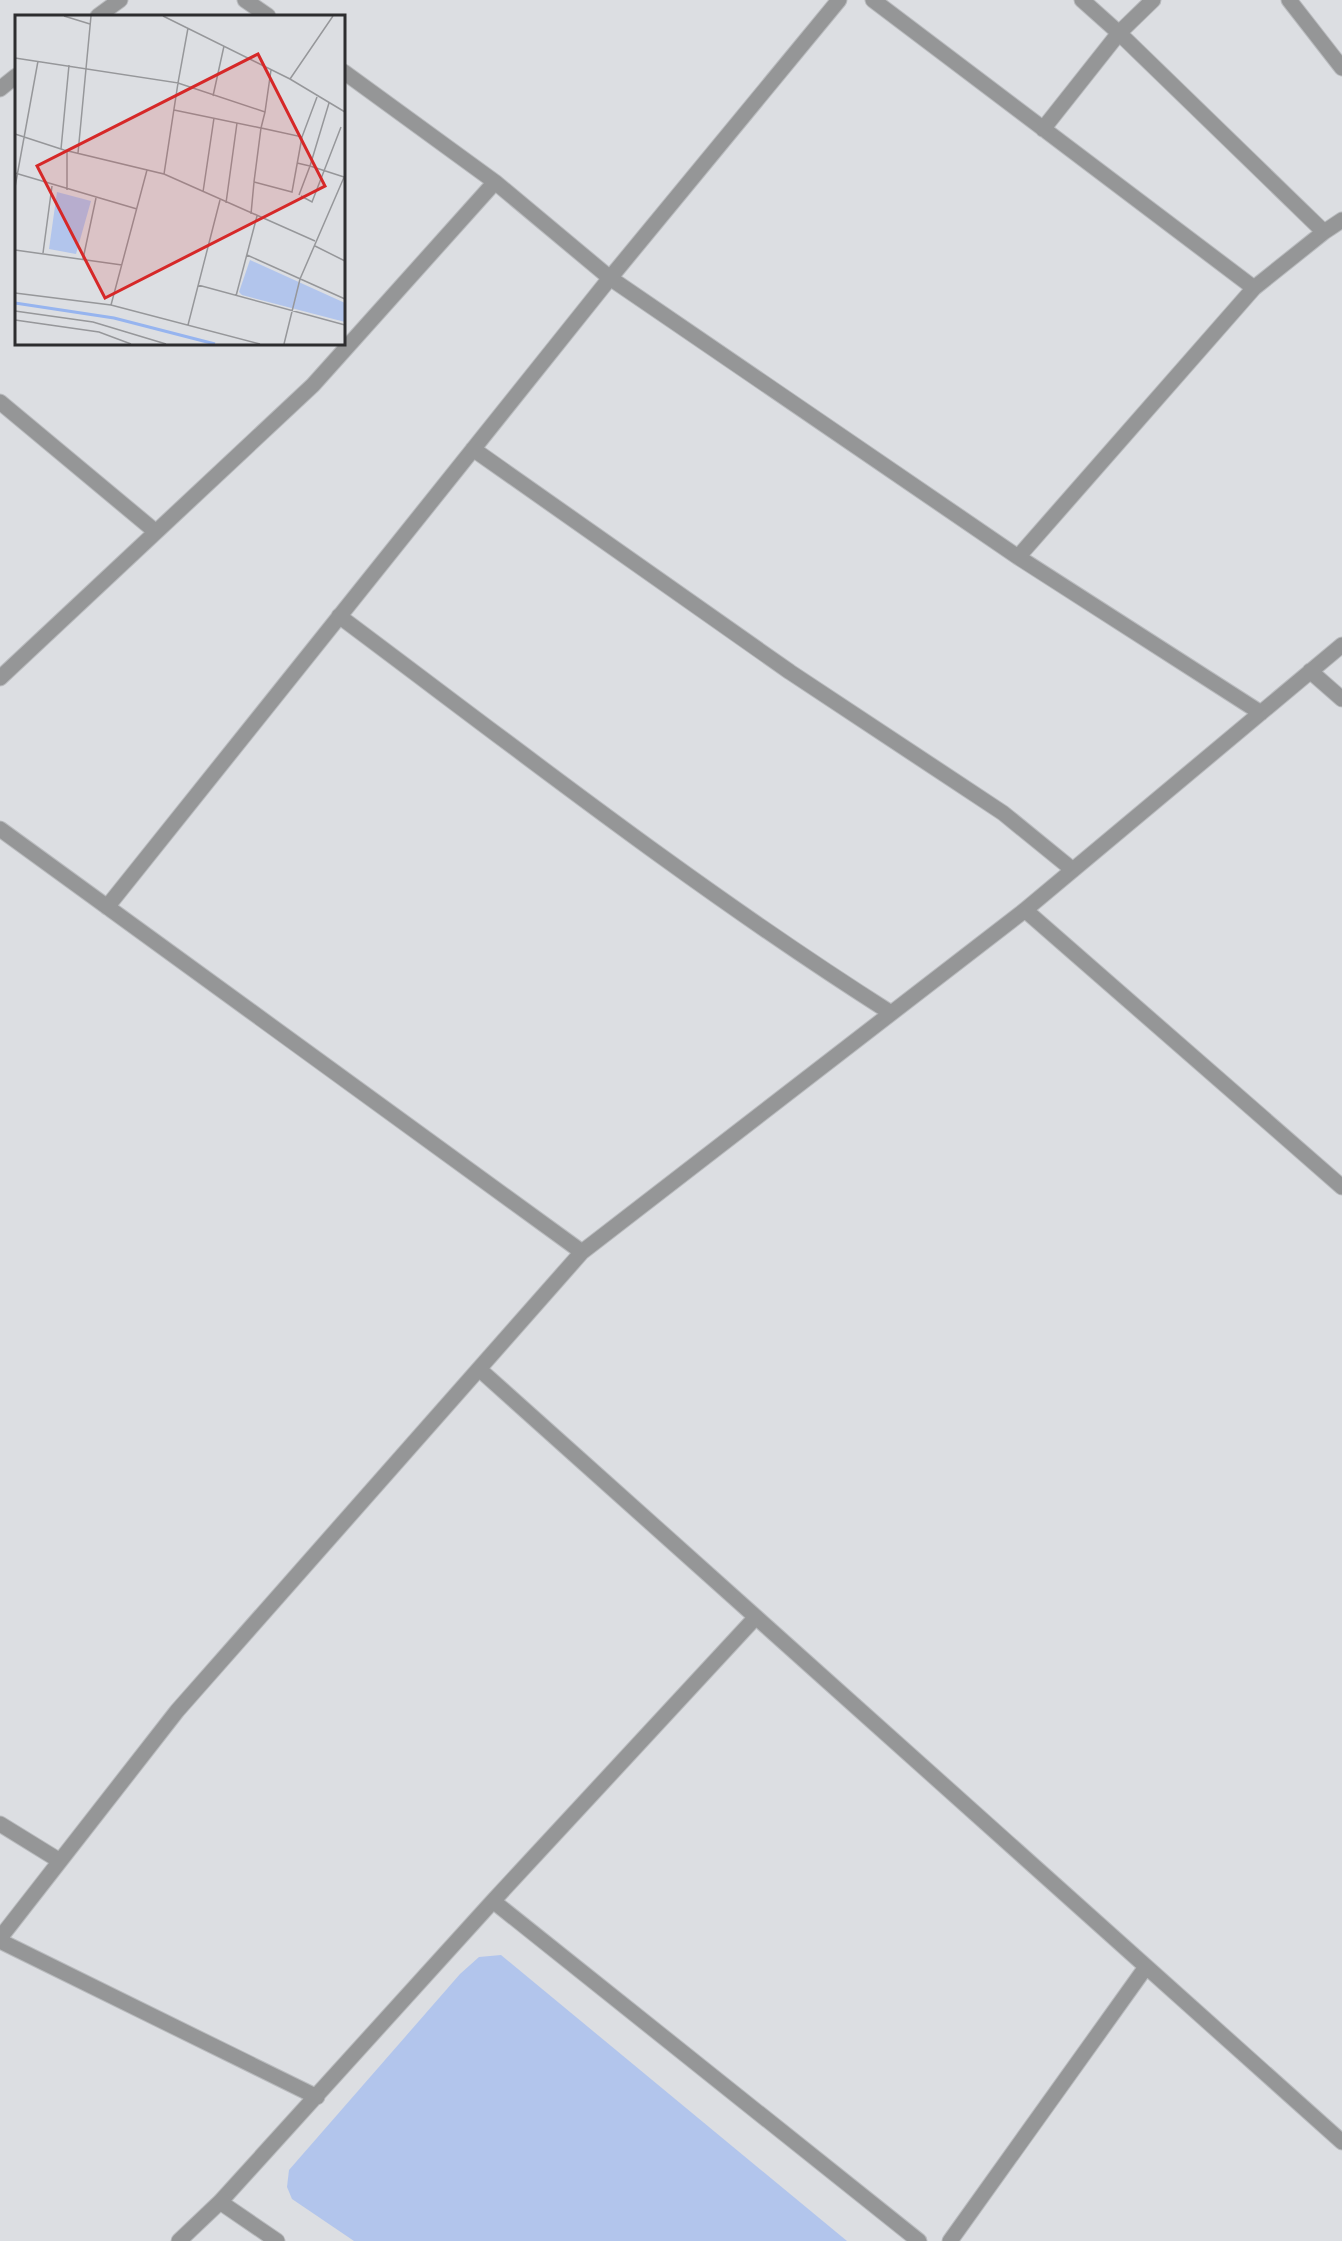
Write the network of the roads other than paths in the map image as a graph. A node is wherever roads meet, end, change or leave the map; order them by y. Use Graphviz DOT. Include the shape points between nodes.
graph roads {
  1 [pos="120,0"];
  2 [pos="245,0"];
  3 [pos="840,0"];
  4 [pos="873,0"];
  5 [pos="1082,0"];
  6 [pos="1153,0"];
  7 [pos="1289,0"];
  8 [pos="99,15"];
  9 [pos="267,15"];
  10 [pos="1119,33"];
  11 [pos="1342,68"];
  12 [pos="345,73"];
  13 [pos="15,77"];
  14 [pos="0,89"];
  15 [pos="1043,129"];
  16 [pos="495,182"];
  17 [pos="1342,220"];
  18 [pos="1324,232"];
  19 [pos="610,278"];
  20 [pos="1254,288"];
  21 [pos="0,402"];
  22 [pos="473,449"];
  23 [pos="156,532"];
  24 [pos="1018,557"];
  25 [pos="339,616"];
  26 [pos="1342,645"];
  27 [pos="1310,671"];
  28 [pos="0,678"];
  29 [pos="1342,699"];
  30 [pos="1261,713"];
  31 [pos="0,829"];
  32 [pos="1073,870"];
  33 [pos="107,907"];
  34 [pos="1025,910"];
  35 [pos="891,1013"];
  36 [pos="1342,1187"];
  37 [pos="582,1252"];
  38 [pos="478,1369"];
  39 [pos="756,1617"];
  40 [pos="0,1824"];
  41 [pos="60,1861"];
  42 [pos="493,1901"];
  43 [pos="0,1940"];
  44 [pos="1146,1967"];
  45 [pos="317,2097"];
  46 [pos="1342,2142"];
  47 [pos="220,2202"];
  48 [pos="179,2241"];
  49 [pos="277,2241"];
  50 [pos="919,2241"];
  51 [pos="950,2241"];
  1 -- 8 [label="street"];
  2 -- 9 [label="street"];
  3 -- 19 [label="street"];
  4 -- 15 [label="street"];
  5 -- 10 [label="street"];
  6 -- 10 [label="street"];
  7 -- 11 [label="street"];
  10 -- 15 [label="street"];
  10 -- 18 [label="street"];
  12 -- 16 [label="street"];
  13 -- 14 [label="street"];
  15 -- 20 [label="street"];
  16 -- 19 [label="street"];
  16 -- 23 [label="street" via="313,385"];
  17 -- 18 [label="street"];
  18 -- 20 [label="street"];
  19 -- 22 [label="street"];
  19 -- 24 [label="street"];
  20 -- 24 [label="street"];
  21 -- 23 [label="street"];
  22 -- 25 [label="street"];
  22 -- 32 [label="street" via="790,672 1003,813"];
  23 -- 28 [label="street"];
  24 -- 30 [label="street"];
  25 -- 33 [label="street"];
  25 -- 35 [label="street" via="650,848"];
  26 -- 27 [label="street"];
  27 -- 29 [label="street"];
  27 -- 30 [label="street"];
  30 -- 32 [label="street"];
  31 -- 33 [label="street"];
  32 -- 34 [label="street"];
  33 -- 37 [label="street"];
  34 -- 35 [label="street"];
  34 -- 36 [label="street"];
  35 -- 37 [label="street"];
  37 -- 38 [label="street"];
  38 -- 39 [label="street"];
  38 -- 41 [label="street" via="177,1711"];
  39 -- 42 [label="street"];
  39 -- 44 [label="street"];
  40 -- 41 [label="street"];
  41 -- 43 [label="street"];
  42 -- 45 [label="street"];
  42 -- 50 [label="street"];
  43 -- 45 [label="street"];
  44 -- 46 [label="street"];
  44 -- 51 [label="street"];
  45 -- 47 [label="street"];
  47 -- 48 [label="street"];
  47 -- 49 [label="street"];
}
